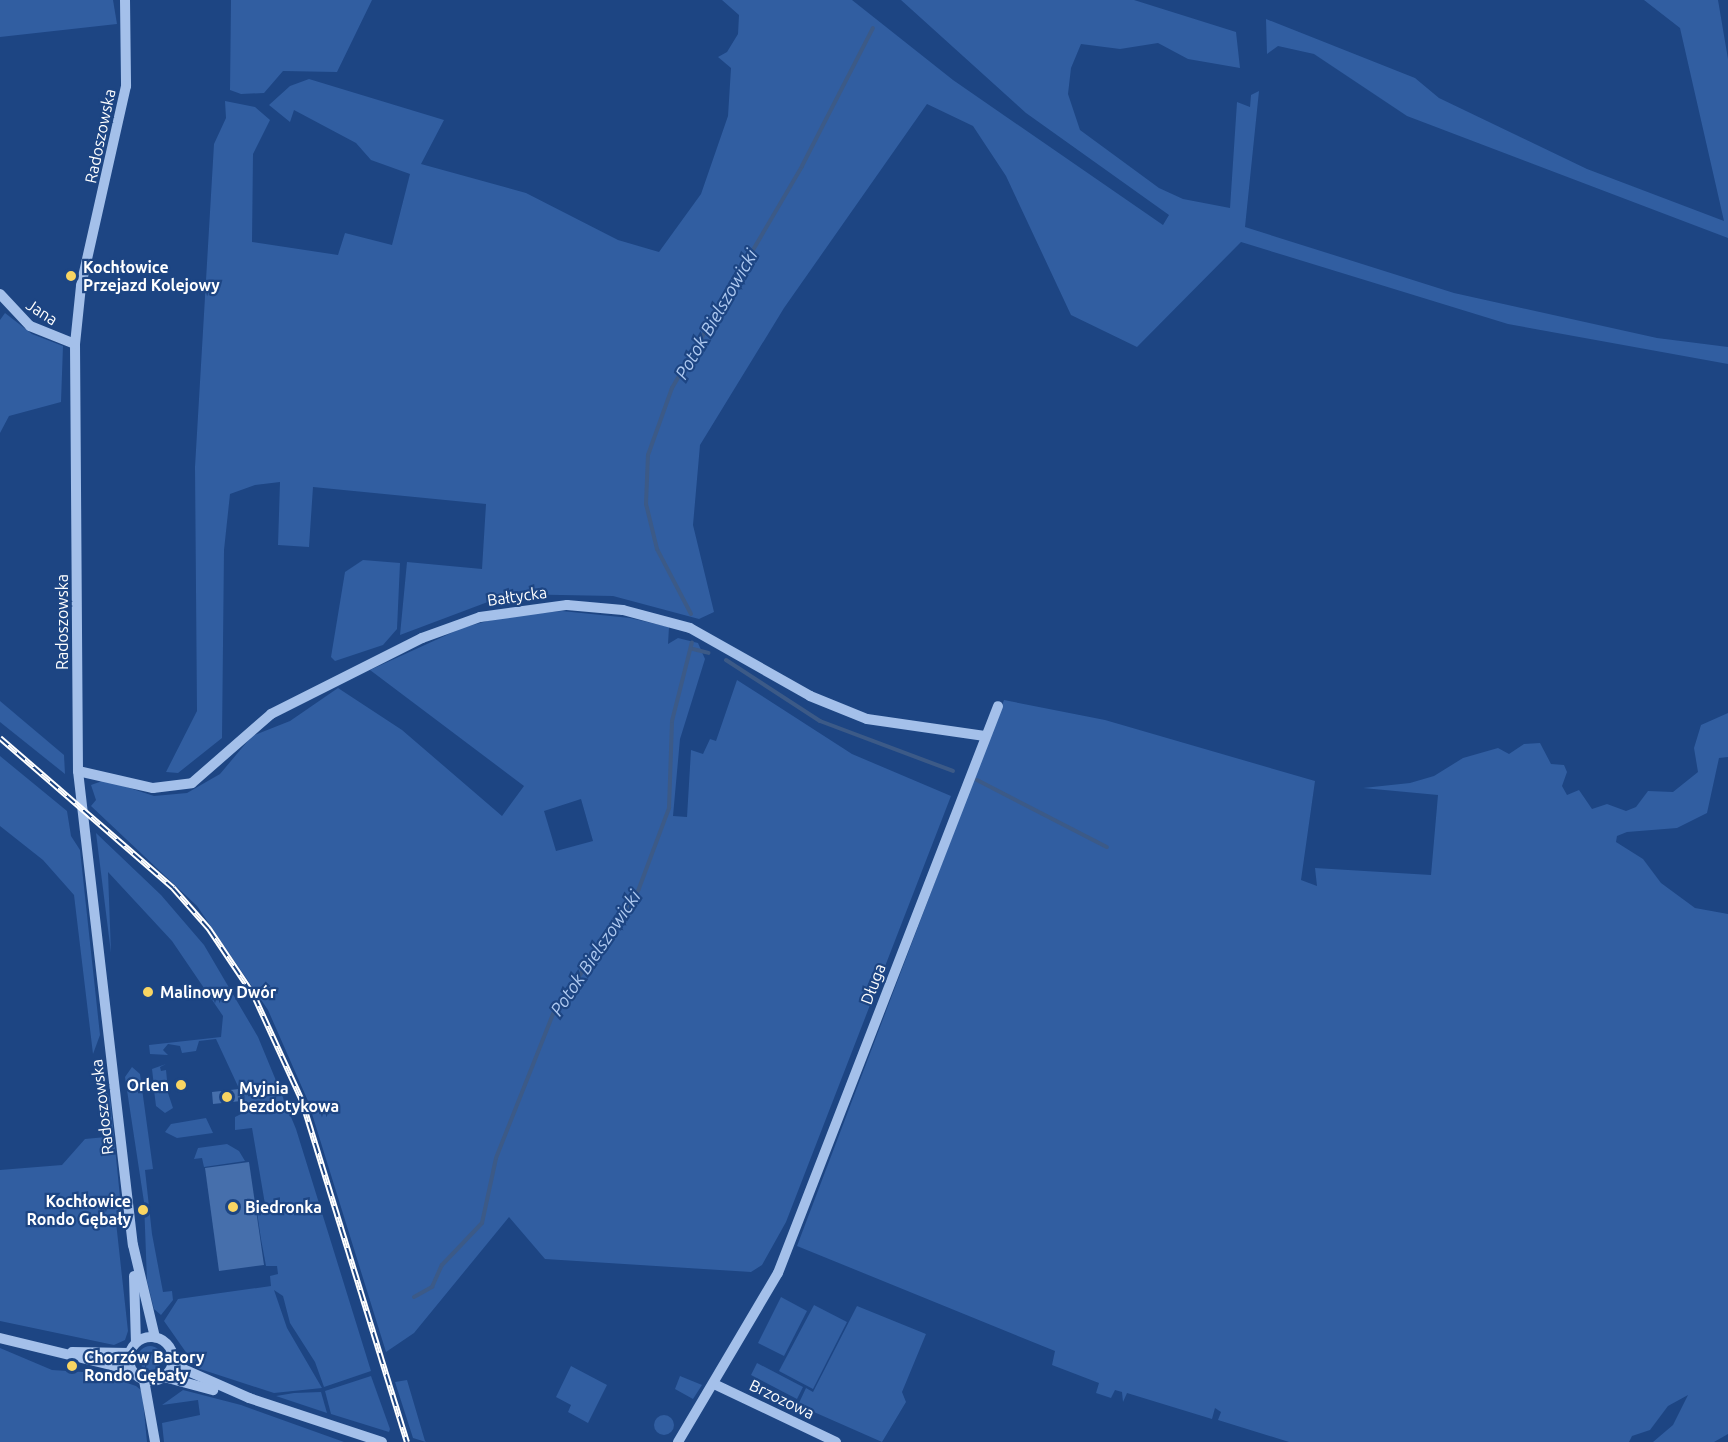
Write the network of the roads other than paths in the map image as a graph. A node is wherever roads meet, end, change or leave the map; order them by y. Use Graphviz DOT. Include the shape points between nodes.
graph roads {
  1 [pos="125,0"];
  2 [pos="0,294"];
  3 [pos="75,344"];
  4 [pos="998,706"];
  5 [pos="985,736"];
  6 [pos="78,771"];
  7 [pos="133,1245"];
  8 [pos="155,1337"];
  9 [pos="0,1338"];
  10 [pos="136,1342"];
  11 [pos="56,1351"];
  12 [pos="129,1353"];
  13 [pos="172,1364"];
  14 [pos="131,1370"];
  15 [pos="154,1379"];
  16 [pos="714,1384"];
  17 [pos="249,1398"];
  18 [pos="154,1442"];
  19 [pos="382,1442"];
  20 [pos="678,1442"];
  21 [pos="836,1442"];
  1 -- 3 [label="street, Radoszowska" via="126,86 83,276"];
  2 -- 3 [label="street, Jana" via="30,326"];
  3 -- 6 [label="street, Radoszowska"];
  4 -- 5 [label="street, Długa"];
  5 -- 6 [label="street, Bałtycka" via="867,719 810,696 690,628 623,610 567,605 480,617 422,638 271,714 192,783 153,788"];
  5 -- 16 [label="street, Długa" via="778,1273"];
  6 -- 7 [label="street, Radoszowska"];
  7 -- 8 [label="street, Radoszowska"];
  7 -- 10 [label="street, Radoszowska"];
  8 -- 10 [label="street"];
  8 -- 13 [label="street" via="171,1349"];
  9 -- 11 [label="street"];
  10 -- 12 [label="street"];
  11 -- 12 [label="street"];
  11 -- 14 [label="street"];
  12 -- 14 [label="street"];
  13 -- 15 [label="street"];
  13 -- 17 [label="street"];
  14 -- 15 [label="street"];
  15 -- 17 [label="street"];
  15 -- 18 [label="street"];
  16 -- 20 [label="street"];
  16 -- 21 [label="street, Brzozowa"];
  17 -- 19 [label="street"];
}
